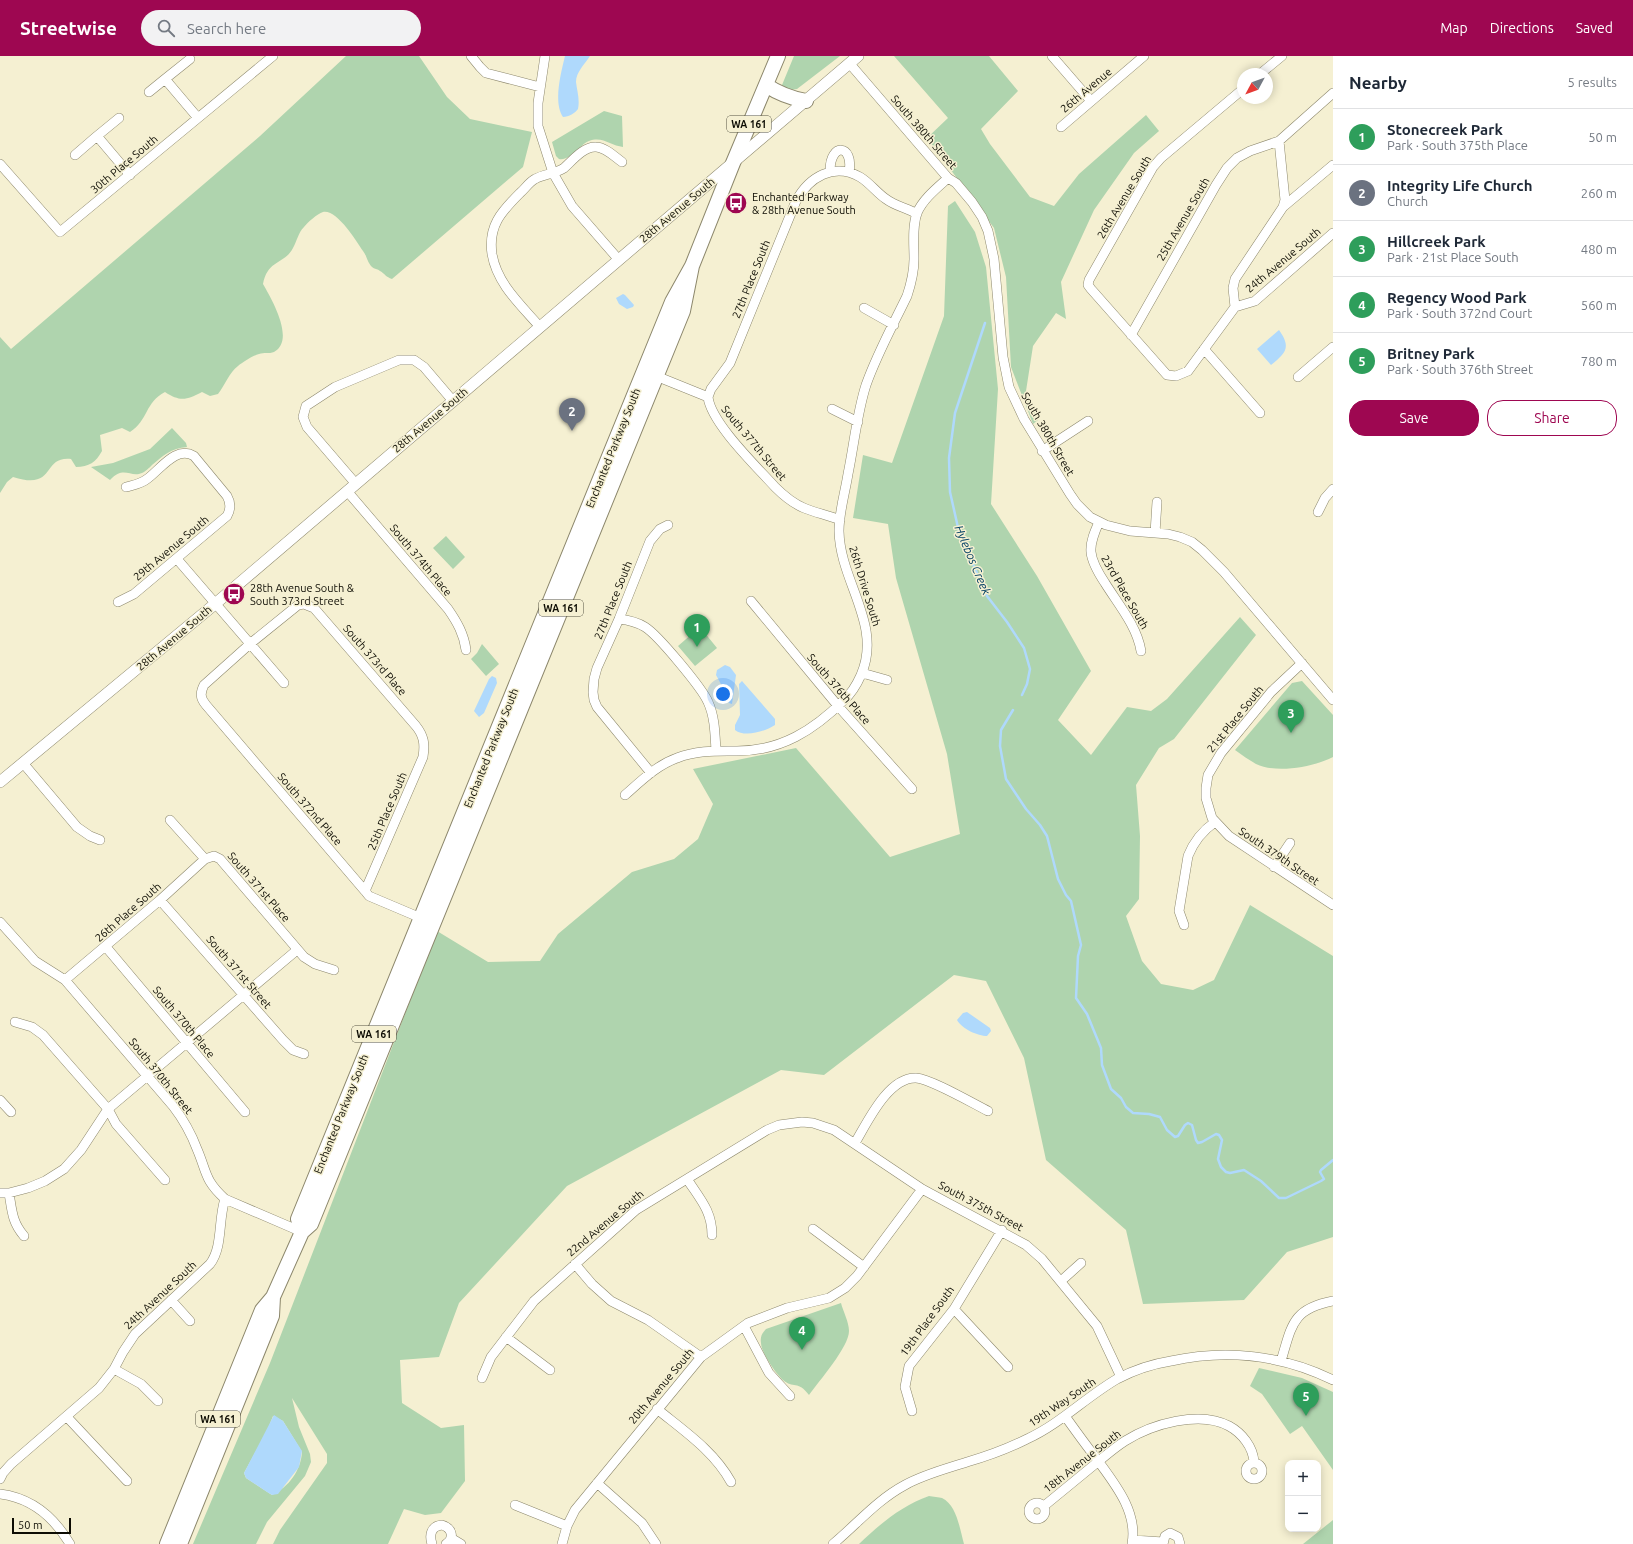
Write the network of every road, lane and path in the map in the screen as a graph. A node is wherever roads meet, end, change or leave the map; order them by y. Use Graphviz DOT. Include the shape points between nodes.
graph roads {
  1 [pos="273,56"];
  2 [pos="471,56"];
  3 [pos="545,56"];
  4 [pos="778,56"];
  5 [pos="858,56"];
  6 [pos="1052,56"];
  7 [pos="1144,56"];
  8 [pos="1282,56"];
  9 [pos="190,59"];
  10 [pos="850,64"];
  11 [pos="1267,68"];
  12 [pos="166,79"];
  13 [pos="766,85"];
  14 [pos="540,87"];
  15 [pos="149,92"];
  16 [pos="1333,92"];
  17 [pos="1237,94"];
  18 [pos="806,101"];
  19 [pos="1091,101"];
  20 [pos="119,118"];
  21 [pos="198,118"];
  22 [pos="1061,127"];
  23 [pos="97,136"];
  24 [pos="1279,141"];
  25 [pos="75,155"];
  26 [pos="622,162"];
  27 [pos="733,163"];
  28 [pos="0,164"];
  29 [pos="1333,165"];
  30 [pos="849,172"];
  31 [pos="553,173"];
  32 [pos="825,173"];
  33 [pos="130,175"];
  34 [pos="948,178"];
  35 [pos="1283,207"];
  36 [pos="917,214"];
  37 [pos="1333,233"];
  38 [pos="619,260"];
  39 [pos="692,266"];
  40 [pos="1235,307"];
  41 [pos="864,308"];
  42 [pos="894,325"];
  43 [pos="540,327"];
  44 [pos="1131,335"];
  45 [pos="1333,347"];
  46 [pos="1204,349"];
  47 [pos="656,376"];
  48 [pos="1298,377"];
  49 [pos="708,397"];
  50 [pos="453,401"];
  51 [pos="832,409"];
  52 [pos="1260,413"];
  53 [pos="1088,421"];
  54 [pos="858,422"];
  55 [pos="1042,451"];
  56 [pos="126,487"];
  57 [pos="352,488"];
  58 [pos="1333,490"];
  59 [pos="1157,502"];
  60 [pos="1318,512"];
  61 [pos="840,520"];
  62 [pos="1098,522"];
  63 [pos="668,525"];
  64 [pos="1154,533"];
  65 [pos="177,559"];
  66 [pos="118,602"];
  67 [pos="751,602"];
  68 [pos="215,604"];
  69 [pos="619,619"];
  70 [pos="250,643"];
  71 [pos="466,650"];
  72 [pos="1141,651"];
  73 [pos="1302,663"];
  74 [pos="862,672"];
  75 [pos="887,680"];
  76 [pos="284,683"];
  77 [pos="1333,700"];
  78 [pos="838,706"];
  79 [pos="423,738"];
  80 [pos="716,750"];
  81 [pos="23,763"];
  82 [pos="650,773"];
  83 [pos="0,782"];
  84 [pos="912,789"];
  85 [pos="625,795"];
  86 [pos="170,820"];
  87 [pos="1215,822"];
  88 [pos="461,838"];
  89 [pos="100,840"];
  90 [pos="1290,843"];
  91 [pos="205,859"];
  92 [pos="1274,867"];
  93 [pos="365,891"];
  94 [pos="160,900"];
  95 [pos="1333,905"];
  96 [pos="421,918"];
  97 [pos="0,922"];
  98 [pos="1184,924"];
  99 [pos="3,933"];
  100 [pos="106,947"];
  101 [pos="297,950"];
  102 [pos="334,970"];
  103 [pos="65,980"];
  104 [pos="242,995"];
  105 [pos="15,1022"];
  106 [pos="186,1042"];
  107 [pos="304,1054"];
  108 [pos="147,1076"];
  109 [pos="0,1100"];
  110 [pos="108,1109"];
  111 [pos="988,1111"];
  112 [pos="11,1112"];
  113 [pos="245,1112"];
  114 [pos="779,1125"];
  115 [pos="855,1143"];
  116 [pos="687,1179"];
  117 [pos="164,1180"];
  118 [pos="922,1189"];
  119 [pos="5,1193"];
  120 [pos="225,1199"];
  121 [pos="813,1229"];
  122 [pos="1002,1230"];
  123 [pos="302,1232"];
  124 [pos="712,1235"];
  125 [pos="24,1236"];
  126 [pos="1081,1263"];
  127 [pos="575,1264"];
  128 [pos="864,1267"];
  129 [pos="1061,1280"];
  130 [pos="273,1297"];
  131 [pos="171,1300"];
  132 [pos="1333,1302"];
  133 [pos="954,1309"];
  134 [pos="190,1321"];
  135 [pos="744,1326"];
  136 [pos="506,1337"];
  137 [pos="701,1357"];
  138 [pos="1281,1361"];
  139 [pos="1008,1367"];
  140 [pos="114,1369"];
  141 [pos="550,1370"];
  142 [pos="1121,1377"];
  143 [pos="482,1378"];
  144 [pos="1333,1380"];
  145 [pos="790,1396"];
  146 [pos="158,1401"];
  147 [pos="657,1409"];
  148 [pos="912,1411"];
  149 [pos="1065,1416"];
  150 [pos="67,1417"];
  151 [pos="1098,1462"];
  152 [pos="1254,1462"];
  153 [pos="0,1479"];
  154 [pos="127,1481"];
  155 [pos="731,1482"];
  156 [pos="596,1483"];
  157 [pos="0,1494"];
  158 [pos="514,1505"];
  159 [pos="1044,1506"];
  160 [pos="567,1526"];
  161 [pos="448,1541"];
  162 [pos="1132,1542"];
  163 [pos="1163,1543"];
  164 [pos="70,1544"];
  165 [pos="168,1544"];
  166 [pos="180,1544"];
  167 [pos="432,1544"];
  168 [pos="461,1544"];
  169 [pos="562,1544"];
  170 [pos="656,1544"];
  171 [pos="833,1544"];
  172 [pos="1180,1544"];
  1 -- 21 [label="street, 30th Place South"];
  2 -- 14 [label="street" via="486,73"];
  3 -- 14 [label="street"];
  4 -- 13 [label="main road, Enchanted Parkway South / WA 161"];
  5 -- 10 [label="street, 28th Avenue South"];
  6 -- 19 [label="street"];
  7 -- 19 [label="street, 26th Avenue"];
  8 -- 11 [label="street"];
  9 -- 12 [label="street"];
  10 -- 18 [label="street, 28th Avenue South"];
  10 -- 34 [label="street, South 380th Street"];
  12 -- 15 [label="street"];
  12 -- 21 [label="street"];
  13 -- 18 [label="main road" via="788,97"];
  13 -- 27 [label="main road, Enchanted Parkway South / WA 161"];
  14 -- 31 [label="street" via="538,126"];
  16 -- 24 [label="street, 25th Avenue South"];
  17 -- 44 [label="street, 26th Avenue South" via="1153,167 1089,280 1091,290"];
  18 -- 27 [label="street, 28th Avenue South"];
  19 -- 22 [label="street, 26th Avenue"];
  20 -- 23 [label="street"];
  21 -- 33 [label="street, 30th Place South"];
  23 -- 25 [label="street"];
  23 -- 33 [label="street"];
  24 -- 35 [label="street" via="1285,193"];
  24 -- 44 [label="street, 25th Avenue South" via="1250,151 1237,158 1227,168"];
  26 -- 31 [label="street" via="595,146"];
  27 -- 38 [label="street, 28th Avenue South"];
  27 -- 39 [label="main road, Enchanted Parkway South / WA 161"];
  28 -- 33 [label="street, 30th Place South" via="60,232"];
  29 -- 35 [label="street"];
  30 -- 32 [label="street" via="837,170"];
  30 -- 32 [label="street" via="849,156 840,150 835,152"];
  30 -- 36 [label="street" via="866,182 888,201"];
  31 -- 38 [label="street" via="572,206"];
  31 -- 43 [label="street" via="536,179 502,211 491,237 498,276"];
  32 -- 49 [label="street, 27th Place South" via="805,186 796,201 730,363"];
  34 -- 36 [label="street, 26th Drive South" via="928,198"];
  34 -- 55 [label="street, South 380th Street" via="956,183 972,202 988,231 994,259 1006,373 1016,403"];
  35 -- 40 [label="street" via="1235,279 1232,288"];
  36 -- 42 [label="street, 26th Drive South" via="910,286"];
  37 -- 40 [label="street, 24th Avenue South" via="1255,301"];
  38 -- 43 [label="street, 28th Avenue South"];
  39 -- 47 [label="main road, Enchanted Parkway South / WA 161" via="683,311"];
  39 -- 88 [label="main road, Enchanted Parkway South / WA 161" via="672,302"];
  40 -- 46 [label="street"];
  41 -- 42 [label="street"];
  42 -- 54 [label="street, 26th Drive South" via="876,359 866,386"];
  43 -- 50 [label="street, 28th Avenue South"];
  44 -- 46 [label="street" via="1167,375 1188,371"];
  45 -- 48 [label="street"];
  46 -- 52 [label="street"];
  47 -- 49 [label="street"];
  47 -- 88 [label="main road, Enchanted Parkway South / WA 161"];
  49 -- 61 [label="street, South 377th Street" via="712,411 721,425 775,488 805,508"];
  50 -- 57 [label="street, 28th Avenue South"];
  50 -- 57 [label="street, South 374th Place" via="414,360 400,360 335,387 306,406 303,417 307,427"];
  51 -- 54 [label="street"];
  53 -- 55 [label="street"];
  54 -- 61 [label="street, 26th Drive South"];
  55 -- 62 [label="street, South 380th Street" via="1077,504"];
  56 -- 65 [label="street, 29th Avenue South" via="146,480 172,457 184,453 194,456 230,500 230,511 227,516"];
  57 -- 68 [label="street, 28th Avenue South"];
  57 -- 71 [label="street, South 374th Place" via="448,610 459,626"];
  58 -- 60 [label="street" via="1325,498"];
  59 -- 64 [label="street"];
  61 -- 74 [label="street, 26th Drive South" via="843,562 864,616 867,634 867,654"];
  62 -- 64 [label="street, South 380th Street" via="1123,529"];
  62 -- 72 [label="street, 23rd Place South" via="1091,546 1092,558 1099,574 1133,628 1140,642"];
  63 -- 69 [label="street, 27th Place South" via="660,529 650,541"];
  64 -- 73 [label="street, South 380th Street" via="1180,537 1202,550"];
  65 -- 66 [label="street, 29th Avenue South" via="134,594"];
  65 -- 68 [label="street"];
  67 -- 78 [label="street, South 376th Place"];
  68 -- 70 [label="street"];
  68 -- 81 [label="street, 28th Avenue South"];
  69 -- 80 [label="street" via="637,623 651,632 701,690 710,708"];
  69 -- 82 [label="street, 27th Place South" via="597,668 594,700"];
  70 -- 76 [label="street"];
  70 -- 79 [label="street, South 373rd Place" via="294,608 304,604 314,608 416,726"];
  70 -- 93 [label="street, South 372nd Place" via="204,684 200,693 202,699"];
  73 -- 77 [label="street, South 380th Street"];
  73 -- 87 [label="street, 21st Place South" via="1254,712 1212,768 1206,782 1205,794 1208,809"];
  74 -- 75 [label="street"];
  74 -- 78 [label="street, 26th Drive South" via="850,694"];
  78 -- 80 [label="street, 26th Drive South" via="790,740 765,748"];
  78 -- 84 [label="street, South 376th Place"];
  79 -- 93 [label="street, 25th Place South" via="423,757"];
  80 -- 82 [label="street, 26th Drive South" via="683,756"];
  81 -- 83 [label="street, 28th Avenue South"];
  81 -- 89 [label="street" via="77,827"];
  82 -- 85 [label="street, 26th Drive South"];
  86 -- 91 [label="street"];
  87 -- 92 [label="street, South 379th Street" via="1234,840"];
  87 -- 98 [label="street" via="1200,835 1188,856 1179,911"];
  88 -- 96 [label="main road, Enchanted Parkway South / WA 161"];
  88 -- 123 [label="main road, Enchanted Parkway South / WA 161" via="432,930 311,1224"];
  90 -- 92 [label="street"];
  91 -- 94 [label="street, 26th Place South"];
  91 -- 101 [label="street, South 371st Place" via="214,856 220,859"];
  92 -- 95 [label="street, South 379th Street"];
  93 -- 96 [label="street, South 372nd Place" via="370,896"];
  94 -- 100 [label="street, 26th Place South"];
  94 -- 104 [label="street, South 371st Street"];
  96 -- 123 [label="main road, Enchanted Parkway South / WA 161" via="298,1219"];
  97 -- 99 [label="street, South 370th Street"];
  99 -- 103 [label="street, South 370th Street" via="35,962"];
  100 -- 103 [label="street, 26th Place South"];
  100 -- 106 [label="street, South 370th Place"];
  101 -- 102 [label="street, South 371st Place" via="315,964"];
  101 -- 104 [label="street"];
  103 -- 108 [label="street, South 370th Street"];
  104 -- 106 [label="street"];
  104 -- 107 [label="street, South 371st Street" via="288,1046"];
  105 -- 110 [label="street" via="32,1027 43,1035"];
  106 -- 108 [label="street"];
  106 -- 113 [label="street, South 370th Place"];
  108 -- 110 [label="street"];
  108 -- 120 [label="street, South 370th Street" via="182,1119 198,1150 207,1178"];
  109 -- 112 [label="street"];
  110 -- 117 [label="street" via="116,1124"];
  110 -- 119 [label="street" via="68,1165 45,1181"];
  111 -- 115 [label="street" via="928,1081 913,1078 888,1092"];
  114 -- 115 [label="street, South 375th Street" via="813,1123 834,1130"];
  114 -- 116 [label="street, 22nd Avenue South"];
  115 -- 118 [label="street, South 375th Street"];
  116 -- 124 [label="street" via="709,1214"];
  116 -- 127 [label="street, 22nd Avenue South" via="636,1210"];
  118 -- 122 [label="street, South 375th Street"];
  118 -- 128 [label="street, 20th Avenue South"];
  119 -- 125 [label="street" via="13,1219"];
  120 -- 123 [label="street, South 370th Street"];
  120 -- 131 [label="street, 24th Avenue South" via="214,1257 200,1274"];
  121 -- 128 [label="street"];
  122 -- 129 [label="street, South 375th Street" via="1032,1250"];
  122 -- 133 [label="street, 19th Place South"];
  123 -- 130 [label="main road, Enchanted Parkway South / WA 161"];
  126 -- 129 [label="street"];
  127 -- 136 [label="street, 22nd Avenue South" via="534,1301"];
  127 -- 137 [label="street" via="611,1301 648,1320"];
  128 -- 135 [label="street, 20th Avenue South" via="848,1285 829,1298 787,1308"];
  129 -- 142 [label="street, South 375th Street" via="1097,1326"];
  130 -- 165 [label="main road, Enchanted Parkway South / WA 161" via="262,1310"];
  130 -- 166 [label="main road, Enchanted Parkway South / WA 161" via="272,1316"];
  131 -- 134 [label="street"];
  131 -- 140 [label="street, 24th Avenue South" via="132,1337"];
  132 -- 138 [label="street" via="1312,1306 1298,1317 1292,1326"];
  133 -- 139 [label="street"];
  133 -- 148 [label="street, 19th Place South" via="908,1369 905,1389"];
  135 -- 137 [label="street, 20th Avenue South"];
  135 -- 145 [label="street" via="769,1373"];
  136 -- 141 [label="street"];
  136 -- 143 [label="street, 22nd Avenue South" via="487,1364"];
  137 -- 147 [label="street, 20th Avenue South"];
  138 -- 142 [label="street, 19th Way South" via="1240,1356 1198,1356 1139,1369"];
  138 -- 144 [label="street, 19th Way South" via="1306,1368"];
  140 -- 146 [label="street" via="141,1384"];
  140 -- 150 [label="street, 24th Avenue South" via="99,1388"];
  142 -- 149 [label="street, 19th Way South"];
  147 -- 155 [label="street" via="708,1450 722,1466"];
  147 -- 156 [label="street, 20th Avenue South"];
  149 -- 151 [label="street"];
  149 -- 171 [label="street, 19th Way South" via="1038,1434 1007,1448 929,1474 905,1485 876,1505"];
  150 -- 153 [label="street, 24th Avenue South" via="11,1464"];
  150 -- 154 [label="street"];
  151 -- 152 [label="street, 18th Avenue South" via="1142,1432 1178,1421 1201,1418 1221,1422 1238,1432 1250,1446"];
  151 -- 159 [label="street, 18th Avenue South"];
  151 -- 162 [label="street" via="1113,1480 1127,1507 1132,1526"];
  156 -- 160 [label="street, 20th Avenue South" via="575,1510"];
  156 -- 170 [label="street" via="642,1523"];
  157 -- 164 [label="street" via="16,1498 45,1512 57,1524"];
  158 -- 160 [label="street"];
  160 -- 169 [label="street, 20th Avenue South"];
  161 -- 167 [label="street" via="451,1533 448,1528 438,1525 430,1535"];
  161 -- 168 [label="street"];
  162 -- 163 [label="street"];
  163 -- 172 [label="street" via="1165,1536 1173,1534 1178,1537"];
}
